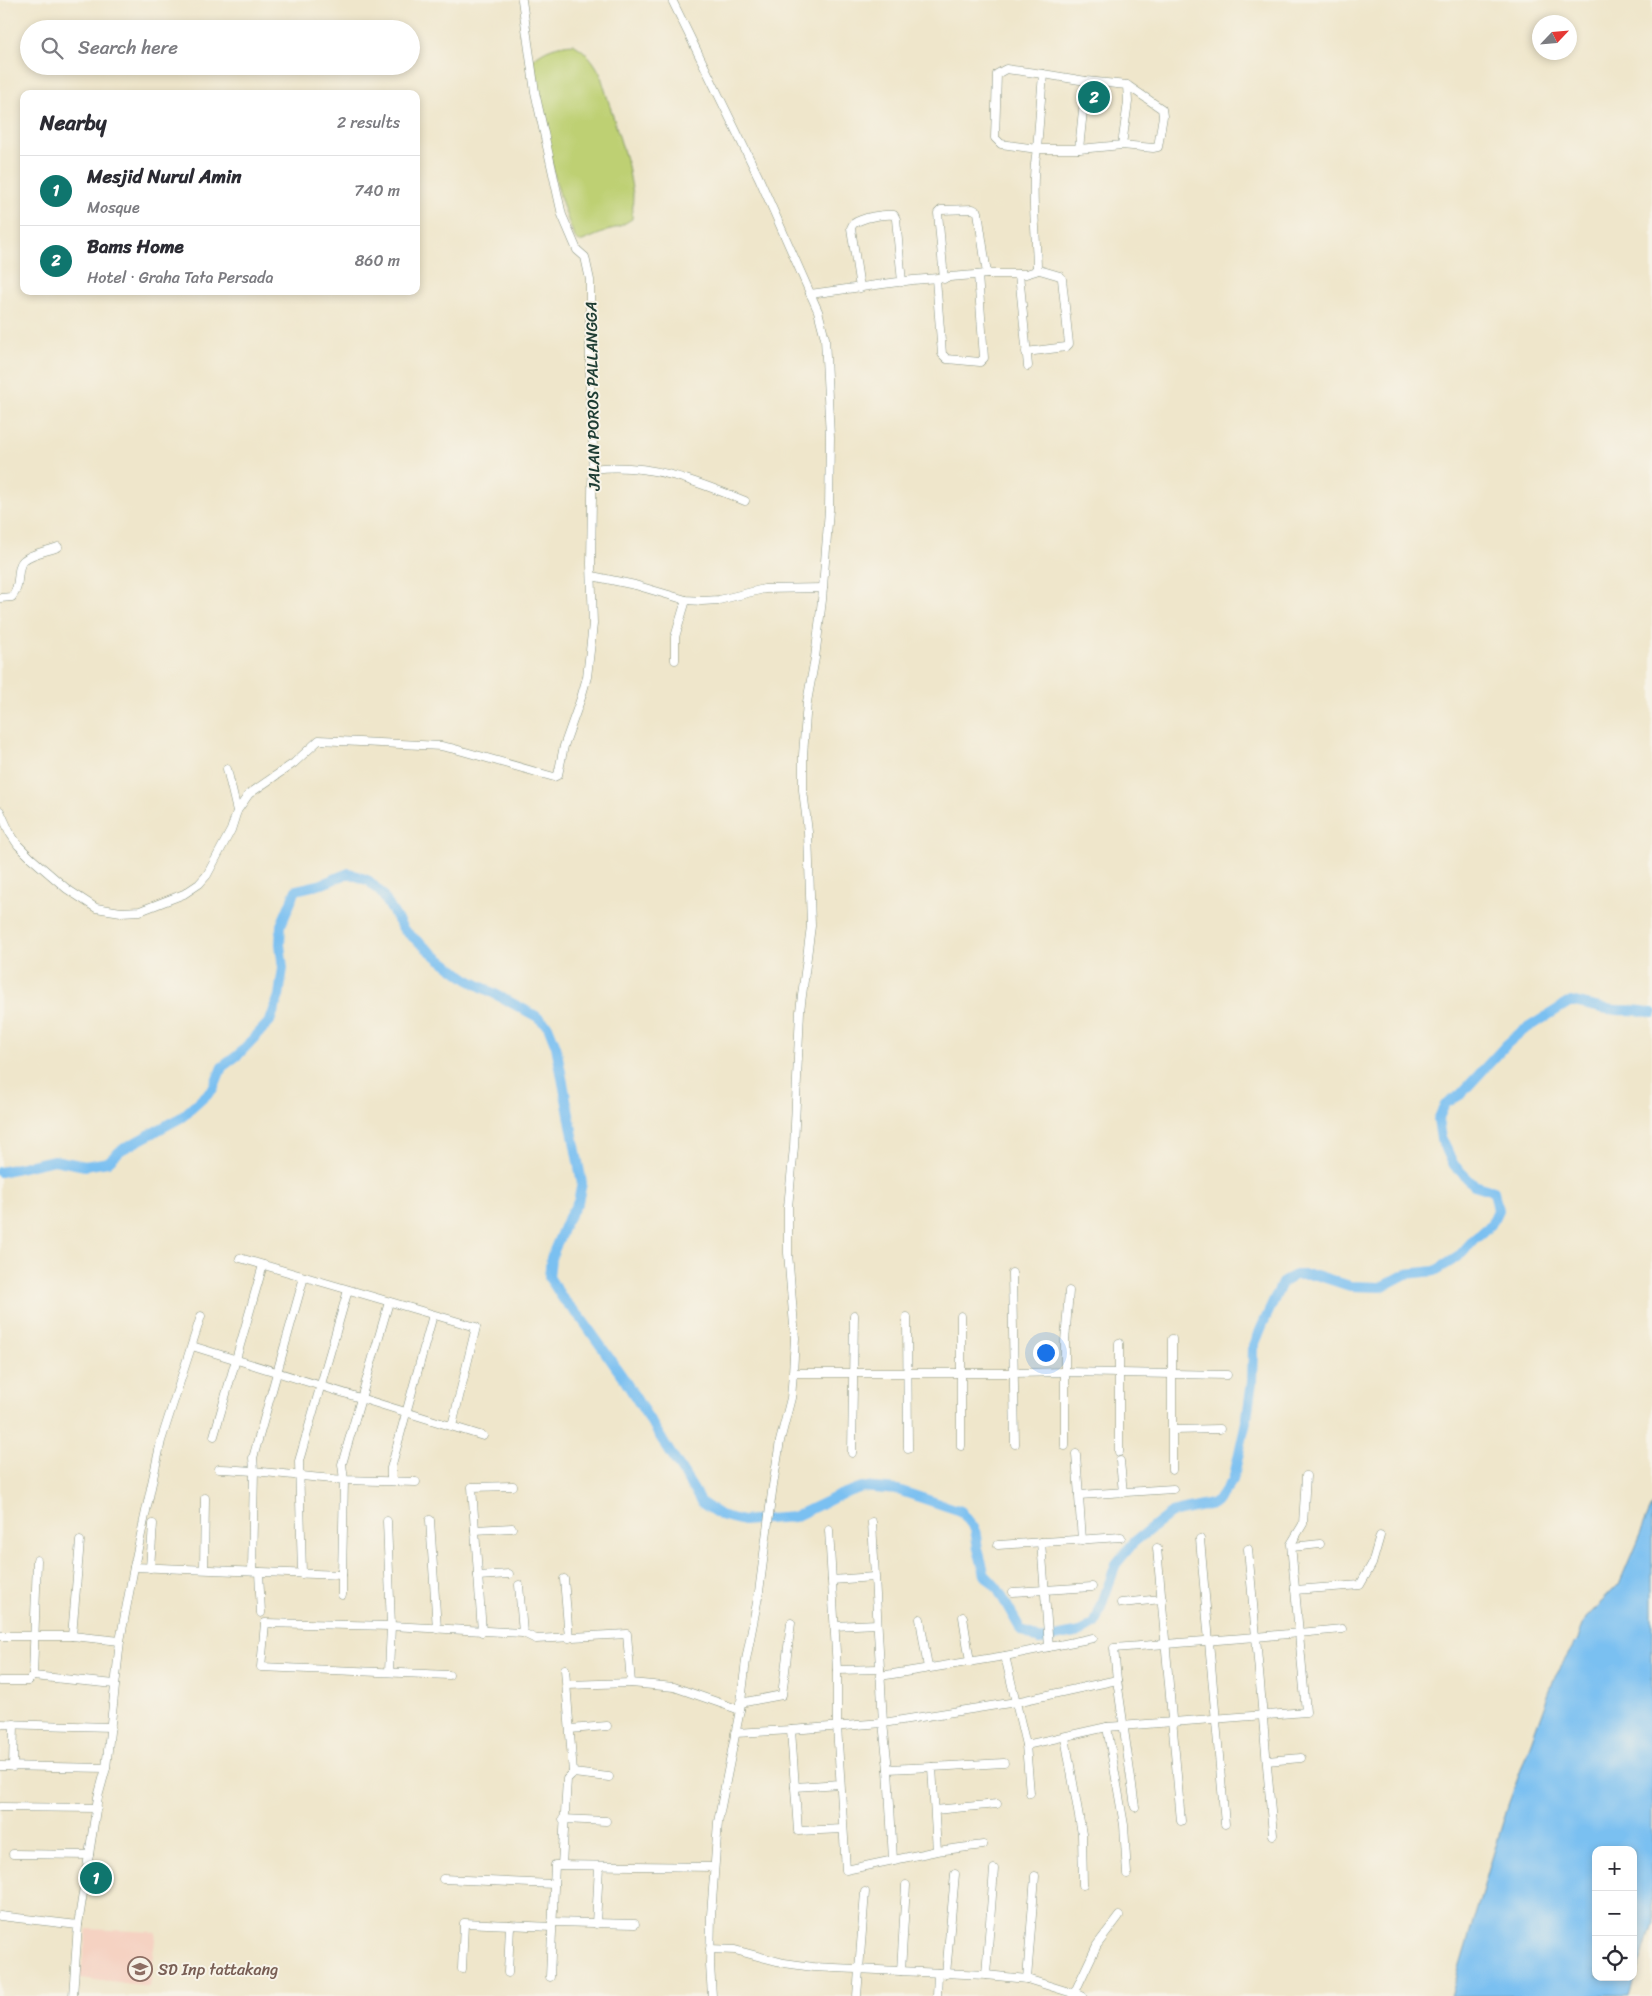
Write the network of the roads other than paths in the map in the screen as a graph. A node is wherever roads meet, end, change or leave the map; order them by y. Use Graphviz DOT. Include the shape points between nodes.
graph roads {
  1 [pos="522,0"];
  2 [pos="672,0"];
  3 [pos="1043,74"];
  4 [pos="1086,81"];
  5 [pos="1127,85"];
  6 [pos="1122,145"];
  7 [pos="1037,149"];
  8 [pos="1079,149"];
  9 [pos="1036,269"];
  10 [pos="987,274"];
  11 [pos="1020,274"];
  12 [pos="978,275"];
  13 [pos="940,279"];
  14 [pos="902,282"];
  15 [pos="860,288"];
  16 [pos="810,294"];
  17 [pos="1026,352"];
  18 [pos="1028,366"];
  19 [pos="593,469"];
  20 [pos="745,501"];
  21 [pos="58,547"];
  22 [pos="592,576"];
  23 [pos="822,588"];
  24 [pos="0,598"];
  25 [pos="686,600"];
  26 [pos="675,660"];
  27 [pos="227,769"];
  28 [pos="0,811"];
  29 [pos="238,811"];
  30 [pos="240,1258"];
  31 [pos="263,1265"];
  32 [pos="1012,1273"];
  33 [pos="304,1277"];
  34 [pos="348,1290"];
  35 [pos="1069,1291"];
  36 [pos="389,1302"];
  37 [pos="433,1315"];
  38 [pos="854,1315"];
  39 [pos="202,1316"];
  40 [pos="961,1316"];
  41 [pos="907,1317"];
  42 [pos="1172,1339"];
  43 [pos="1119,1343"];
  44 [pos="192,1346"];
  45 [pos="236,1360"];
  46 [pos="276,1372"];
  47 [pos="1066,1372"];
  48 [pos="793,1373"];
  49 [pos="907,1373"];
  50 [pos="960,1373"];
  51 [pos="1119,1373"];
  52 [pos="854,1374"];
  53 [pos="1014,1374"];
  54 [pos="1172,1374"];
  55 [pos="1228,1374"];
  56 [pos="320,1386"];
  57 [pos="361,1398"];
  58 [pos="406,1412"];
  59 [pos="452,1426"];
  60 [pos="1220,1429"];
  61 [pos="1173,1430"];
  62 [pos="214,1436"];
  63 [pos="483,1436"];
  64 [pos="1016,1444"];
  65 [pos="961,1446"];
  66 [pos="1065,1446"];
  67 [pos="908,1449"];
  68 [pos="1119,1452"];
  69 [pos="852,1453"];
  70 [pos="1076,1454"];
  71 [pos="1120,1461"];
  72 [pos="219,1469"];
  73 [pos="254,1470"];
  74 [pos="1172,1470"];
  75 [pos="300,1476"];
  76 [pos="1306,1476"];
  77 [pos="344,1480"];
  78 [pos="391,1481"];
  79 [pos="416,1482"];
  80 [pos="513,1486"];
  81 [pos="1173,1489"];
  82 [pos="1123,1492"];
  83 [pos="1079,1496"];
  84 [pos="205,1498"];
  85 [pos="430,1520"];
  86 [pos="386,1521"];
  87 [pos="872,1522"];
  88 [pos="154,1524"];
  89 [pos="512,1528"];
  90 [pos="475,1530"];
  91 [pos="829,1530"];
  92 [pos="1121,1536"];
  93 [pos="1380,1536"];
  94 [pos="1200,1539"];
  95 [pos="1082,1540"];
  96 [pos="80,1541"];
  97 [pos="1041,1542"];
  98 [pos="1320,1544"];
  99 [pos="998,1545"];
  100 [pos="1292,1547"];
  101 [pos="1157,1548"];
  102 [pos="1248,1549"];
  103 [pos="37,1560"];
  104 [pos="134,1567"];
  105 [pos="150,1568"];
  106 [pos="204,1569"];
  107 [pos="256,1571"];
  108 [pos="302,1574"];
  109 [pos="508,1574"];
  110 [pos="342,1575"];
  111 [pos="478,1576"];
  112 [pos="874,1577"];
  113 [pos="564,1579"];
  114 [pos="832,1580"];
  115 [pos="519,1585"];
  116 [pos="1092,1587"];
  117 [pos="1045,1590"];
  118 [pos="1295,1590"];
  119 [pos="1013,1592"];
  120 [pos="342,1595"];
  121 [pos="1162,1599"];
  122 [pos="1120,1602"];
  123 [pos="261,1613"];
  124 [pos="963,1617"];
  125 [pos="920,1618"];
  126 [pos="791,1623"];
  127 [pos="877,1624"];
  128 [pos="391,1626"];
  129 [pos="834,1626"];
  130 [pos="437,1629"];
  131 [pos="1342,1629"];
  132 [pos="482,1632"];
  133 [pos="523,1633"];
  134 [pos="1299,1633"];
  135 [pos="0,1636"];
  136 [pos="33,1636"];
  137 [pos="72,1636"];
  138 [pos="1256,1637"];
  139 [pos="569,1638"];
  140 [pos="1093,1638"];
  141 [pos="1209,1640"];
  142 [pos="120,1641"];
  143 [pos="1166,1644"];
  144 [pos="1049,1645"];
  145 [pos="1006,1656"];
  146 [pos="970,1662"];
  147 [pos="928,1668"];
  148 [pos="565,1669"];
  149 [pos="837,1670"];
  150 [pos="389,1672"];
  151 [pos="880,1672"];
  152 [pos="449,1675"];
  153 [pos="33,1676"];
  154 [pos="0,1681"];
  155 [pos="1111,1681"];
  156 [pos="631,1683"];
  157 [pos="115,1684"];
  158 [pos="567,1685"];
  159 [pos="1016,1702"];
  160 [pos="740,1707"];
  161 [pos="1263,1716"];
  162 [pos="1216,1720"];
  163 [pos="883,1723"];
  164 [pos="1173,1723"];
  165 [pos="0,1724"];
  166 [pos="14,1724"];
  167 [pos="607,1726"];
  168 [pos="837,1726"];
  169 [pos="111,1727"];
  170 [pos="1116,1727"];
  171 [pos="570,1730"];
  172 [pos="791,1730"];
  173 [pos="735,1733"];
  174 [pos="1065,1736"];
  175 [pos="1026,1745"];
  176 [pos="1301,1758"];
  177 [pos="1267,1761"];
  178 [pos="1004,1763"];
  179 [pos="0,1766"];
  180 [pos="13,1766"];
  181 [pos="932,1767"];
  182 [pos="106,1768"];
  183 [pos="888,1769"];
  184 [pos="573,1773"];
  185 [pos="609,1777"];
  186 [pos="840,1784"];
  187 [pos="795,1787"];
  188 [pos="1030,1793"];
  189 [pos="997,1804"];
  190 [pos="0,1807"];
  191 [pos="1136,1807"];
  192 [pos="97,1808"];
  193 [pos="935,1810"];
  194 [pos="563,1819"];
  195 [pos="606,1820"];
  196 [pos="1181,1821"];
  197 [pos="1225,1824"];
  198 [pos="843,1829"];
  199 [pos="1273,1835"];
  200 [pos="983,1845"];
  201 [pos="937,1851"];
  202 [pos="14,1854"];
  203 [pos="89,1855"];
  204 [pos="893,1860"];
  205 [pos="562,1865"];
  206 [pos="599,1866"];
  207 [pos="714,1867"];
  208 [pos="994,1869"];
  209 [pos="955,1874"];
  210 [pos="1127,1874"];
  211 [pos="1035,1876"];
  212 [pos="443,1880"];
  213 [pos="554,1884"];
  214 [pos="906,1885"];
  215 [pos="1083,1885"];
  216 [pos="865,1892"];
  217 [pos="0,1916"];
  218 [pos="1119,1916"];
  219 [pos="596,1924"];
  220 [pos="635,1924"];
  221 [pos="78,1925"];
  222 [pos="510,1925"];
  223 [pos="552,1925"];
  224 [pos="710,1949"];
  225 [pos="462,1969"];
  226 [pos="859,1970"];
  227 [pos="900,1971"];
  228 [pos="508,1973"];
  229 [pos="942,1974"];
  230 [pos="986,1975"];
  231 [pos="550,1977"];
  232 [pos="1027,1979"];
  233 [pos="1076,1995"];
  234 [pos="73,1996"];
  235 [pos="712,1996"];
  236 [pos="857,1996"];
  237 [pos="937,1996"];
  1 -- 19 [label="street, JALAN POROS PALLANGGA" via="534,92 562,215 577,250 585,257 588,266"];
  2 -- 16 [label="street" via="759,178"];
  3 -- 4 [label="street"];
  3 -- 7 [label="street"];
  3 -- 7 [label="street" via="1006,69 997,74 996,141"];
  4 -- 5 [label="street"];
  4 -- 8 [label="street"];
  5 -- 6 [label="street"];
  5 -- 6 [label="street" via="1158,105 1163,116 1158,146"];
  6 -- 8 [label="street"];
  7 -- 8 [label="street"];
  7 -- 9 [label="street" via="1032,192"];
  9 -- 11 [label="street"];
  9 -- 17 [label="street" via="1062,279 1069,344"];
  10 -- 11 [label="street"];
  10 -- 12 [label="street"];
  10 -- 13 [label="street" via="978,212 971,209 941,210 938,213"];
  11 -- 17 [label="street"];
  12 -- 13 [label="street"];
  12 -- 13 [label="street" via="984,358 980,362 943,357"];
  13 -- 14 [label="street"];
  14 -- 15 [label="street"];
  14 -- 15 [label="street" via="896,219 889,215 853,224"];
  15 -- 16 [label="street"];
  16 -- 23 [label="street" via="825,338 829,421 830,495"];
  17 -- 18 [label="street"];
  19 -- 20 [label="street" via="661,472 697,481"];
  19 -- 22 [label="street, JALAN POROS PALLANGGA"];
  21 -- 24 [label="street" via="20,563 18,589 12,597"];
  22 -- 25 [label="street"];
  22 -- 29 [label="street, JALAN POROS PALLANGGA" via="590,652 581,698 564,746 558,775 554,778 441,746 319,740 294,763 249,794"];
  23 -- 25 [label="street" via="764,589 719,600"];
  23 -- 48 [label="street" via="803,755 811,926 799,1018 787,1216 795,1338"];
  25 -- 26 [label="street" via="675,637"];
  27 -- 29 [label="street"];
  28 -- 29 [label="street" via="18,845 67,889 96,908 121,912 140,911 184,894 199,884 207,875"];
  30 -- 31 [label="street"];
  31 -- 33 [label="street"];
  31 -- 45 [label="street"];
  32 -- 53 [label="street"];
  33 -- 34 [label="street"];
  33 -- 46 [label="street"];
  34 -- 36 [label="street"];
  34 -- 56 [label="street"];
  35 -- 47 [label="street"];
  36 -- 37 [label="street"];
  36 -- 57 [label="street"];
  37 -- 58 [label="street"];
  37 -- 59 [label="street" via="476,1327"];
  38 -- 52 [label="street"];
  39 -- 44 [label="street"];
  40 -- 50 [label="street"];
  41 -- 49 [label="street"];
  42 -- 54 [label="street"];
  43 -- 51 [label="street"];
  44 -- 45 [label="street"];
  44 -- 104 [label="street" via="161,1441"];
  45 -- 46 [label="street"];
  45 -- 62 [label="street"];
  46 -- 56 [label="street"];
  46 -- 73 [label="street" via="253,1458"];
  47 -- 51 [label="street"];
  47 -- 53 [label="street"];
  47 -- 66 [label="street"];
  48 -- 52 [label="street"];
  48 -- 160 [label="street"];
  49 -- 50 [label="street"];
  49 -- 52 [label="street"];
  49 -- 67 [label="street"];
  50 -- 53 [label="street"];
  50 -- 65 [label="street"];
  51 -- 54 [label="street"];
  51 -- 68 [label="street"];
  52 -- 69 [label="street"];
  53 -- 64 [label="street"];
  54 -- 55 [label="street"];
  54 -- 61 [label="street"];
  56 -- 57 [label="street"];
  56 -- 75 [label="street" via="298,1461"];
  57 -- 58 [label="street"];
  57 -- 77 [label="street" via="342,1464"];
  58 -- 59 [label="street"];
  58 -- 78 [label="street" via="391,1468"];
  59 -- 63 [label="street"];
  60 -- 61 [label="street"];
  61 -- 74 [label="street"];
  70 -- 83 [label="street"];
  71 -- 82 [label="street"];
  72 -- 73 [label="street"];
  73 -- 75 [label="street"];
  73 -- 107 [label="street"];
  75 -- 77 [label="street"];
  75 -- 108 [label="street"];
  76 -- 100 [label="street" via="1303,1524"];
  77 -- 78 [label="street"];
  77 -- 110 [label="street"];
  78 -- 79 [label="street"];
  80 -- 90 [label="street" via="472,1487"];
  81 -- 82 [label="street"];
  82 -- 83 [label="street"];
  83 -- 95 [label="street"];
  84 -- 106 [label="street"];
  85 -- 130 [label="street"];
  86 -- 128 [label="street"];
  87 -- 112 [label="street"];
  88 -- 105 [label="street"];
  89 -- 90 [label="street"];
  90 -- 111 [label="street"];
  91 -- 114 [label="street"];
  92 -- 95 [label="street"];
  93 -- 118 [label="street" via="1372,1564 1360,1585"];
  94 -- 141 [label="street"];
  95 -- 97 [label="street"];
  96 -- 137 [label="street"];
  97 -- 99 [label="street"];
  97 -- 117 [label="street"];
  98 -- 100 [label="street"];
  100 -- 118 [label="street"];
  101 -- 121 [label="street"];
  102 -- 138 [label="street"];
  103 -- 136 [label="street"];
  104 -- 105 [label="street"];
  104 -- 142 [label="street"];
  105 -- 106 [label="street"];
  106 -- 107 [label="street"];
  107 -- 108 [label="street"];
  107 -- 123 [label="street"];
  108 -- 110 [label="street"];
  109 -- 111 [label="street"];
  110 -- 120 [label="street"];
  111 -- 132 [label="street"];
  112 -- 114 [label="street"];
  112 -- 127 [label="street"];
  113 -- 139 [label="street"];
  114 -- 129 [label="street"];
  115 -- 133 [label="street"];
  116 -- 117 [label="street"];
  117 -- 119 [label="street"];
  117 -- 144 [label="street"];
  118 -- 134 [label="street"];
  121 -- 122 [label="street"];
  121 -- 143 [label="street"];
  124 -- 146 [label="street"];
  125 -- 147 [label="street"];
  126 -- 160 [label="street" via="782,1695"];
  127 -- 129 [label="street"];
  127 -- 151 [label="street"];
  128 -- 130 [label="street"];
  128 -- 150 [label="street"];
  128 -- 150 [label="street" via="265,1623 261,1667"];
  129 -- 149 [label="street"];
  130 -- 132 [label="street"];
  131 -- 134 [label="street"];
  132 -- 133 [label="street"];
  133 -- 139 [label="street" via="536,1639"];
  134 -- 138 [label="street"];
  134 -- 161 [label="street" via="1306,1712"];
  135 -- 136 [label="street"];
  136 -- 137 [label="street"];
  136 -- 153 [label="street"];
  137 -- 142 [label="street"];
  138 -- 141 [label="street"];
  138 -- 161 [label="street"];
  139 -- 156 [label="street" via="627,1634"];
  140 -- 144 [label="street"];
  141 -- 143 [label="street"];
  141 -- 162 [label="street"];
  142 -- 157 [label="street"];
  143 -- 155 [label="street" via="1114,1648"];
  143 -- 164 [label="street"];
  144 -- 145 [label="street"];
  145 -- 146 [label="street"];
  145 -- 159 [label="street"];
  146 -- 147 [label="street"];
  147 -- 151 [label="street"];
  148 -- 158 [label="street"];
  149 -- 151 [label="street"];
  149 -- 168 [label="street"];
  150 -- 152 [label="street"];
  151 -- 163 [label="street"];
  153 -- 154 [label="street" via="28,1681"];
  153 -- 157 [label="street"];
  155 -- 159 [label="street"];
  155 -- 170 [label="street"];
  156 -- 158 [label="street"];
  156 -- 160 [label="street" via="674,1687"];
  157 -- 169 [label="street"];
  158 -- 171 [label="street"];
  159 -- 163 [label="street"];
  159 -- 175 [label="street"];
  160 -- 173 [label="street"];
  161 -- 162 [label="street"];
  161 -- 177 [label="street"];
  162 -- 164 [label="street"];
  162 -- 197 [label="street"];
  163 -- 168 [label="street"];
  163 -- 183 [label="street"];
  164 -- 170 [label="street"];
  164 -- 196 [label="street"];
  165 -- 166 [label="street"];
  166 -- 169 [label="street"];
  166 -- 180 [label="street"];
  167 -- 171 [label="street"];
  168 -- 172 [label="street"];
  168 -- 186 [label="street"];
  169 -- 182 [label="street"];
  170 -- 174 [label="street"];
  170 -- 191 [label="street"];
  170 -- 210 [label="street"];
  171 -- 184 [label="street"];
  172 -- 173 [label="street"];
  172 -- 187 [label="street"];
  173 -- 207 [label="street" via="718,1822"];
  174 -- 175 [label="street"];
  174 -- 215 [label="street" via="1082,1834"];
  175 -- 188 [label="street"];
  176 -- 177 [label="street"];
  177 -- 199 [label="street"];
  178 -- 181 [label="street"];
  179 -- 180 [label="street"];
  180 -- 182 [label="street"];
  181 -- 183 [label="street"];
  181 -- 193 [label="street"];
  182 -- 192 [label="street"];
  183 -- 204 [label="street"];
  184 -- 185 [label="street"];
  184 -- 194 [label="street" via="567,1779"];
  186 -- 187 [label="street"];
  186 -- 198 [label="street"];
  187 -- 198 [label="street" via="798,1831"];
  189 -- 193 [label="street"];
  190 -- 192 [label="street"];
  192 -- 203 [label="street"];
  193 -- 201 [label="street"];
  194 -- 195 [label="street"];
  194 -- 205 [label="street"];
  198 -- 204 [label="street" via="846,1870"];
  200 -- 201 [label="street"];
  201 -- 204 [label="street"];
  202 -- 203 [label="street"];
  203 -- 221 [label="street"];
  205 -- 206 [label="street"];
  205 -- 213 [label="street" via="555,1865"];
  206 -- 207 [label="street"];
  206 -- 219 [label="street"];
  207 -- 224 [label="street"];
  208 -- 230 [label="street"];
  209 -- 229 [label="street"];
  211 -- 232 [label="street"];
  212 -- 213 [label="street"];
  213 -- 223 [label="street"];
  214 -- 227 [label="street"];
  216 -- 226 [label="street"];
  217 -- 221 [label="street"];
  218 -- 233 [label="street" via="1097,1944"];
  219 -- 220 [label="street"];
  219 -- 223 [label="street"];
  221 -- 234 [label="street"];
  222 -- 223 [label="street"];
  222 -- 225 [label="street" via="464,1923"];
  222 -- 228 [label="street"];
  223 -- 231 [label="street"];
  224 -- 226 [label="street" via="750,1953 784,1963"];
  224 -- 235 [label="street"];
  226 -- 227 [label="street"];
  226 -- 236 [label="street"];
  227 -- 229 [label="street"];
  229 -- 230 [label="street"];
  229 -- 237 [label="street"];
  230 -- 232 [label="street"];
  232 -- 233 [label="street"];
}
